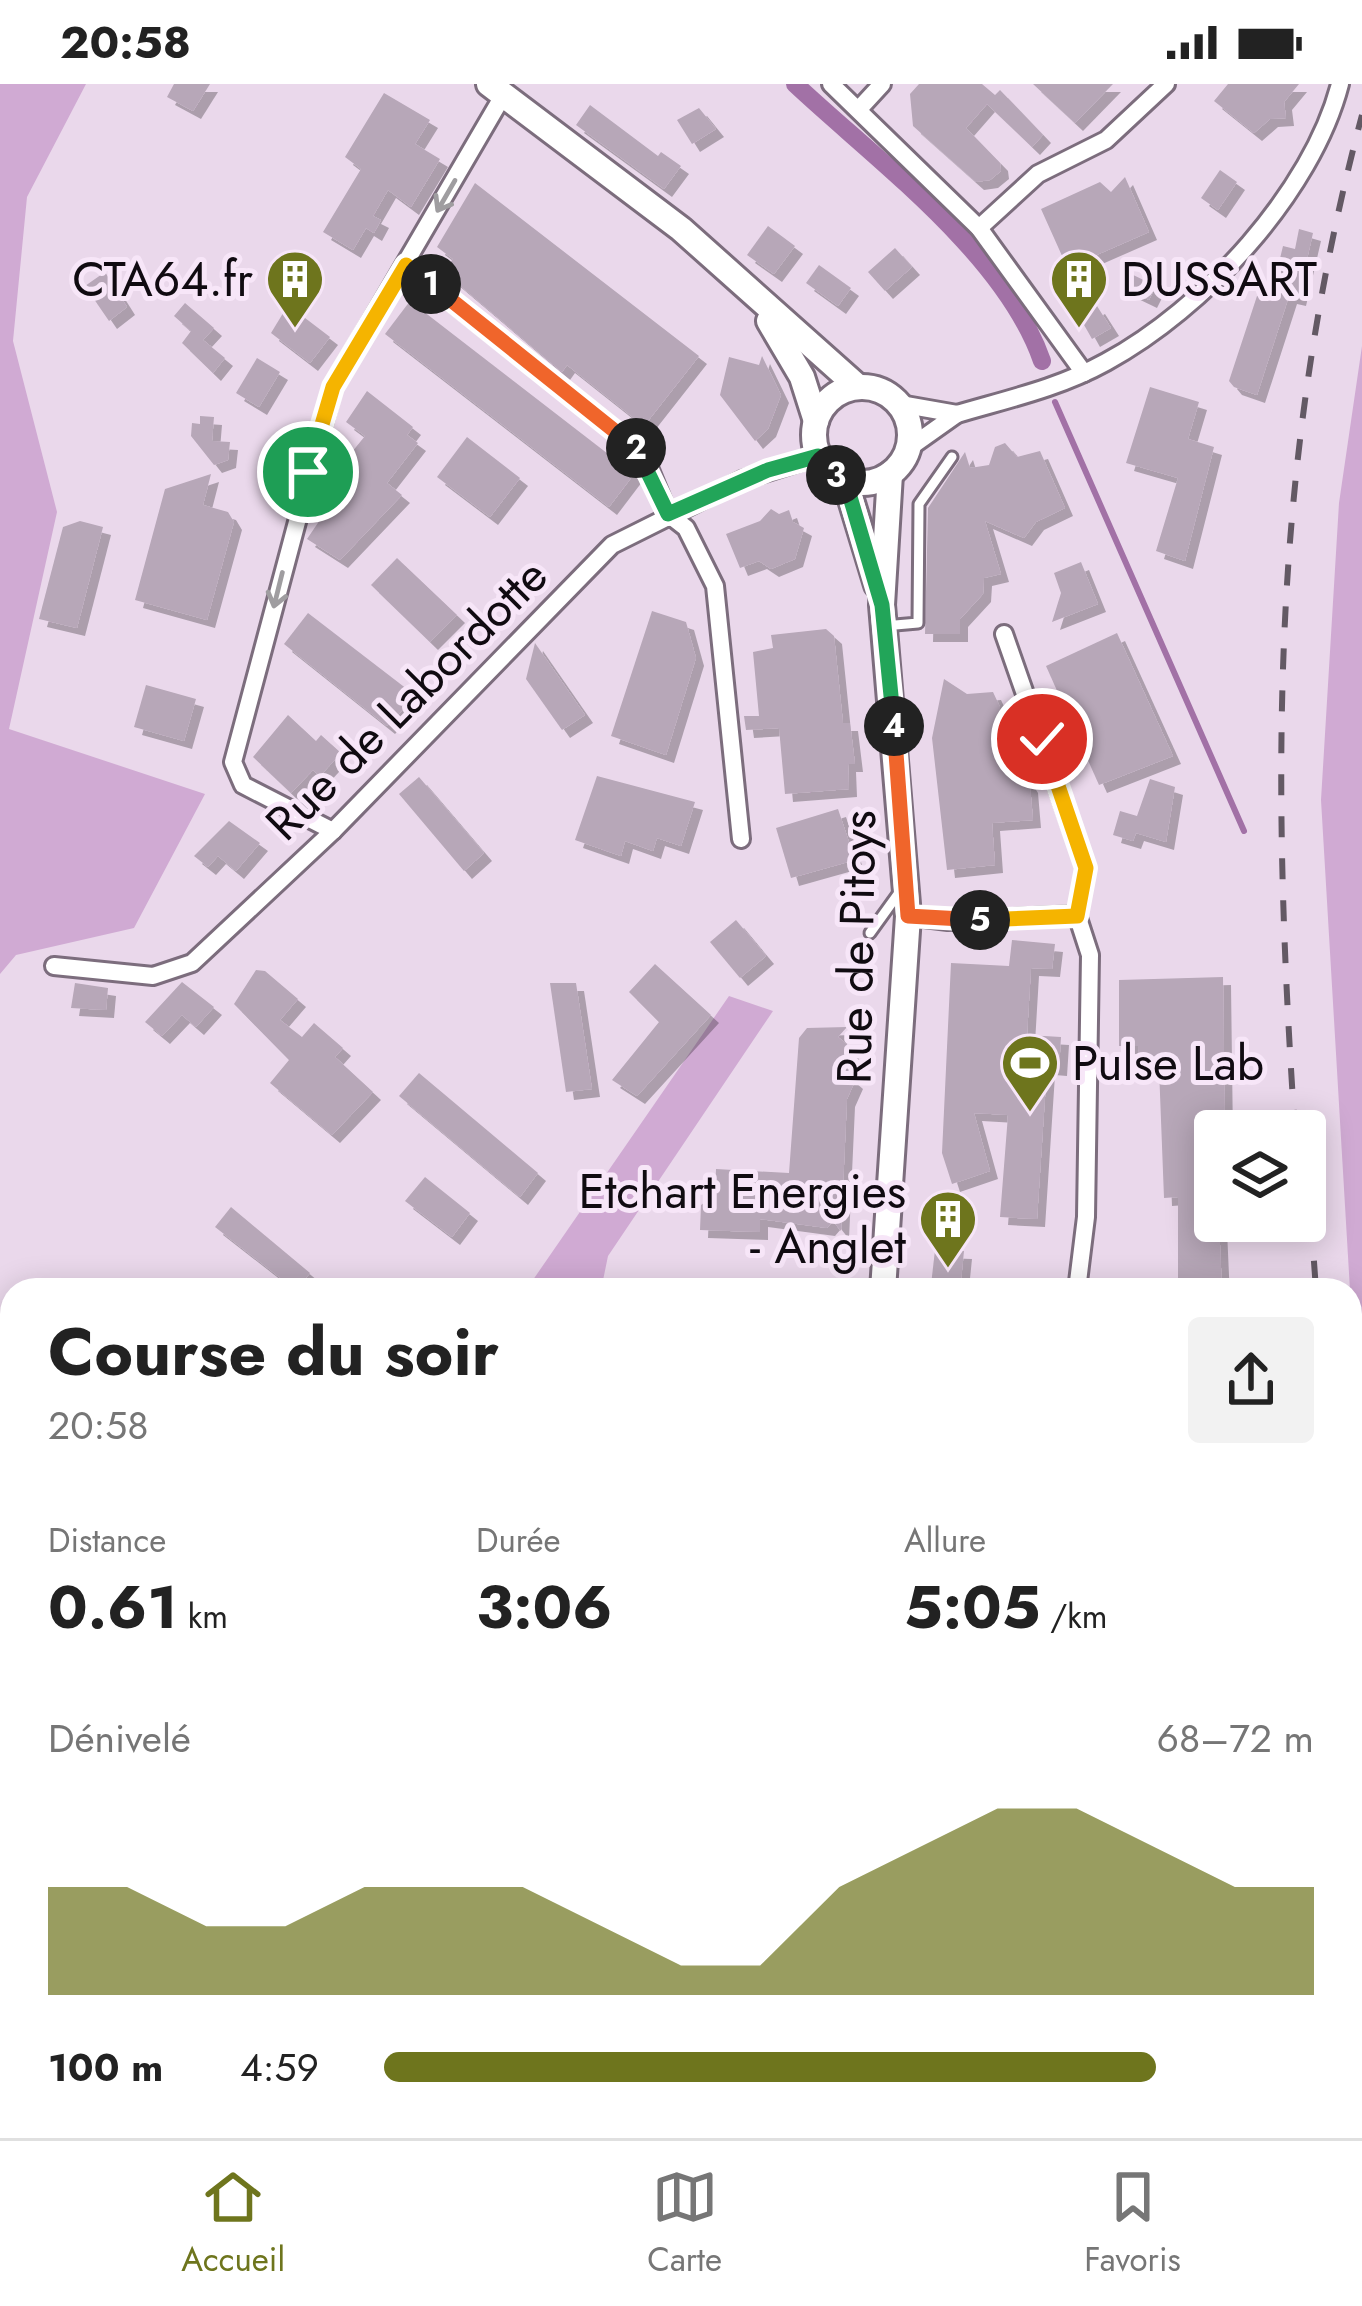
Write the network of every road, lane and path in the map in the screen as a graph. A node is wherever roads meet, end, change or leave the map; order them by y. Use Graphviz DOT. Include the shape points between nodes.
graph roads {
  1 [pos="831,84"];
  2 [pos="882,84"];
  3 [pos="1166,84"];
  4 [pos="1340,84"];
  5 [pos="497,89"];
  6 [pos="859,109"];
  7 [pos="979,228"];
  8 [pos="406,265"];
  9 [pos="758,304"];
  10 [pos="1084,373"];
  11 [pos="857,386"];
  12 [pos="900,404"];
  13 [pos="957,414"];
  14 [pos="816,421"];
  15 [pos="909,448"];
  16 [pos="818,456"];
  17 [pos="952,457"];
  18 [pos="890,474"];
  19 [pos="845,480"];
  20 [pos="668,514"];
  21 [pos="883,615"];
  22 [pos="1004,634"];
  23 [pos="333,831"];
  24 [pos="741,839"];
  25 [pos="908,882"];
  26 [pos="908,916"];
  27 [pos="1077,916"];
  28 [pos="871,933"];
  29 [pos="54,966"];
  30 [pos="876,1275"];
  31 [pos="1078,1278"];
  1 -- 6 [label="street"];
  2 -- 6 [label="street"];
  3 -- 7 [label="street" via="1106,140 1038,174"];
  4 -- 10 [label="street" via="1317,151 1246,246 1136,344"];
  5 -- 8 [label="street, one-way"];
  5 -- 9 [label="street" via="681,229"];
  6 -- 7 [label="street"];
  7 -- 10 [label="street"];
  8 -- 20 [label="street" via="643,453"];
  8 -- 23 [label="street, one-way" via="333,387 233,763 243,785"];
  9 -- 11 [label="street"];
  9 -- 14 [label="street" via="802,377"];
  10 -- 13 [label="street"];
  11 -- 12 [label="street" via="881,389"];
  11 -- 14 [label="street" via="831,397"];
  12 -- 13 [label="street"];
  12 -- 15 [label="street"];
  13 -- 15 [label="street"];
  14 -- 16 [label="street"];
  15 -- 18 [label="street"];
  16 -- 19 [label="street"];
  16 -- 20 [label="street, Rue de Labordotte"];
  17 -- 21 [label="lane" via="919,504 918,623"];
  18 -- 19 [label="street" via="876,482"];
  18 -- 21 [label="street"];
  19 -- 21 [label="street"];
  20 -- 23 [label="street, Rue de Labordotte" via="612,545"];
  20 -- 24 [label="street" via="686,528 715,586"];
  21 -- 25 [label="street, Rue de Pitoys"];
  22 -- 27 [label="street" via="1086,868"];
  23 -- 29 [label="street, Rue de Labordotte" via="192,963 153,976"];
  25 -- 26 [label="street, Rue de Pitoys"];
  25 -- 28 [label="lane"];
  26 -- 27 [label="street"];
  26 -- 30 [label="street, Rue de Pitoys"];
  27 -- 31 [label="street" via="1090,946"];
}
